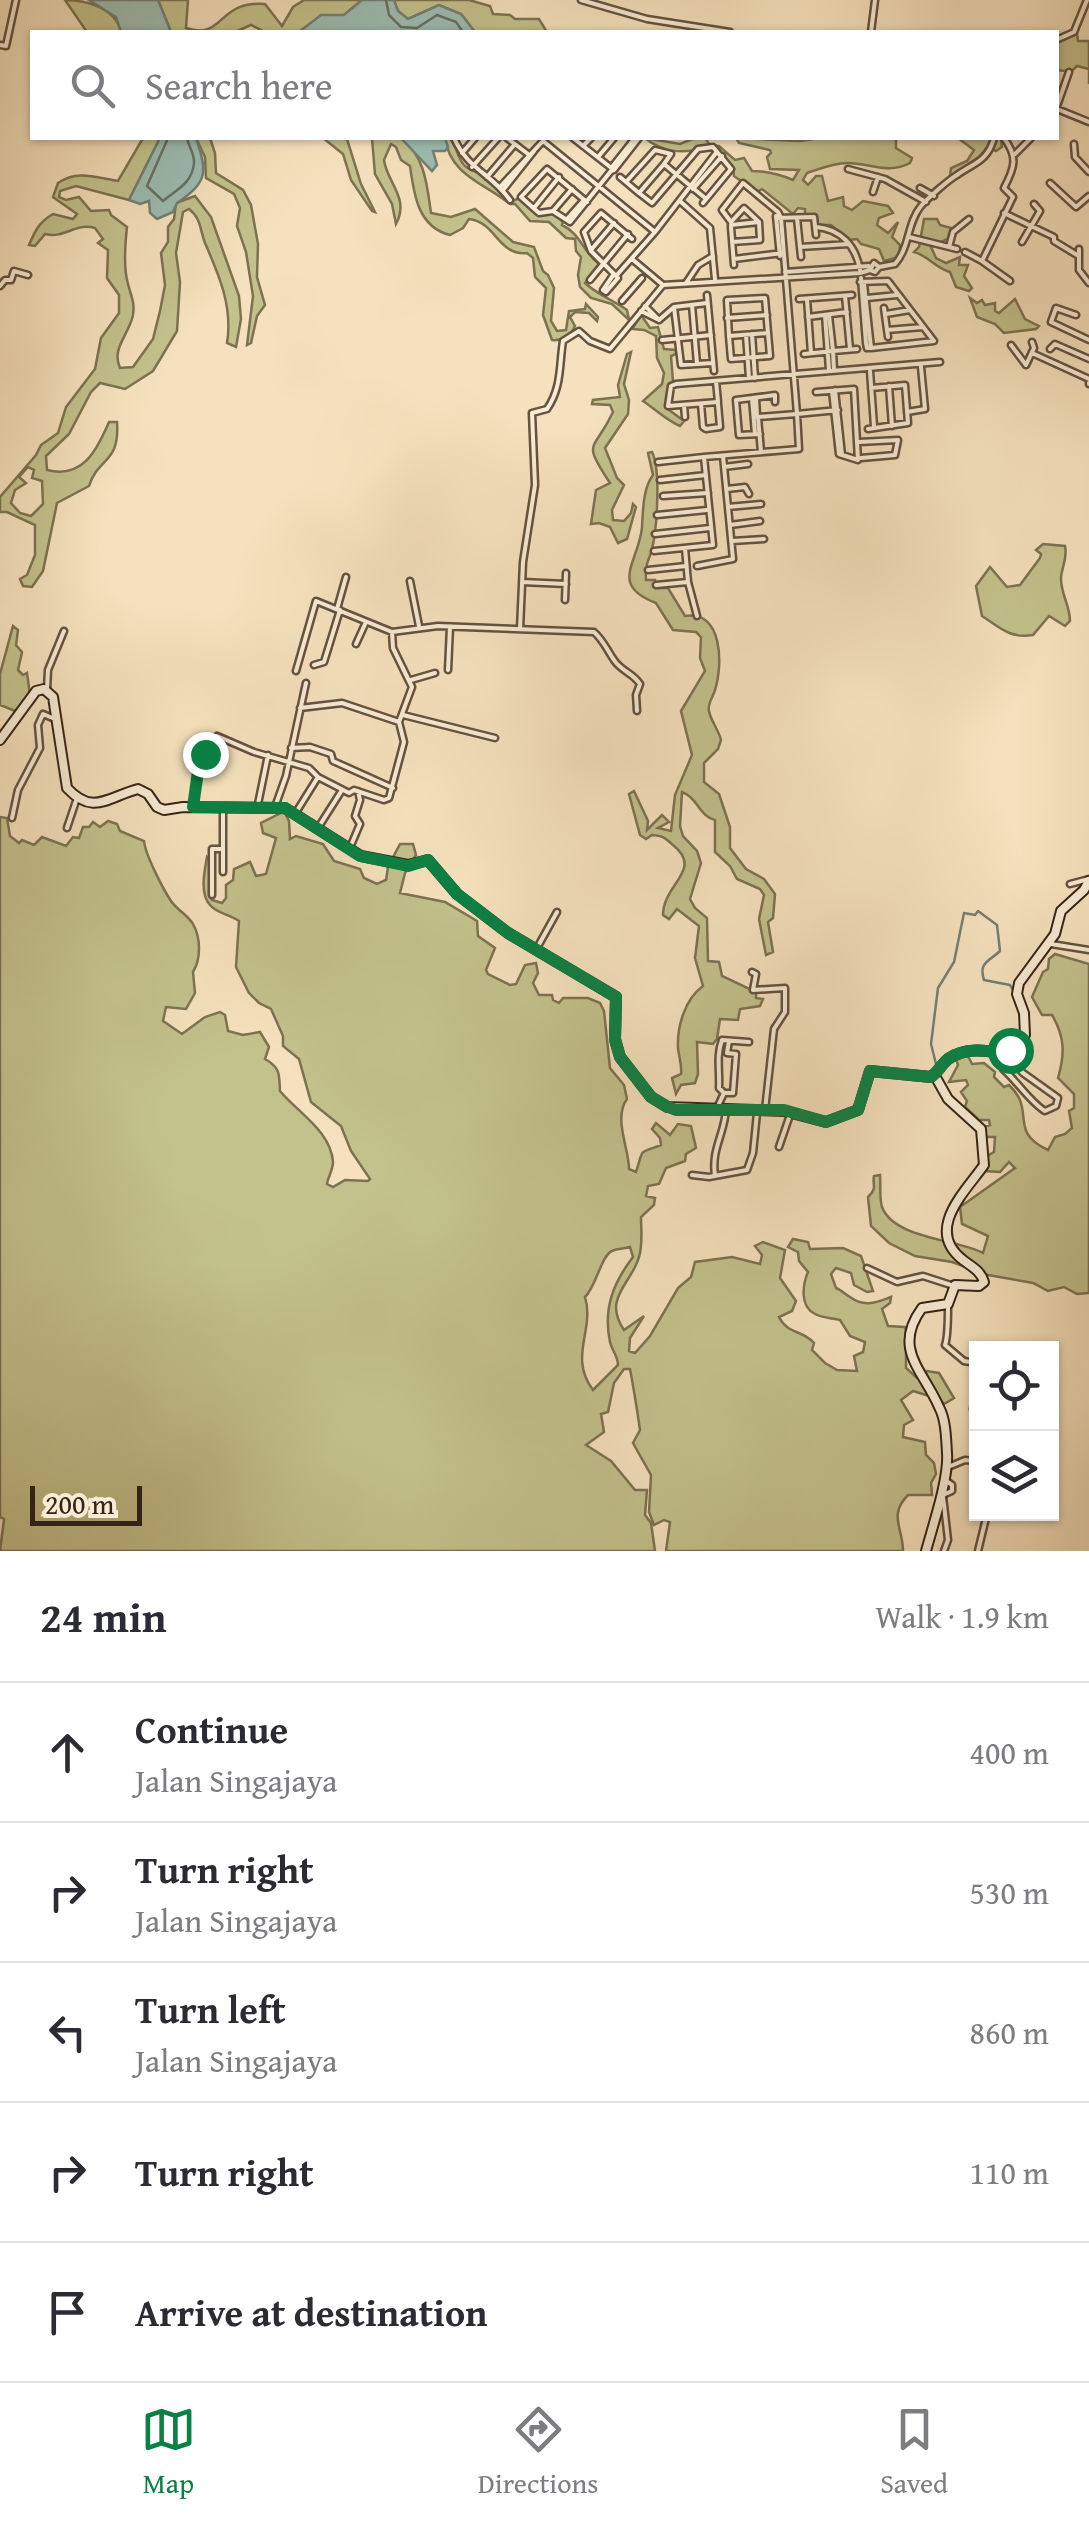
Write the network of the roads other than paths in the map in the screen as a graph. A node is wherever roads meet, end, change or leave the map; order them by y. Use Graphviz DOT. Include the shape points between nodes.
graph roads {
  1 [pos="16,0"];
  2 [pos="581,0"];
  3 [pos="875,0"];
  4 [pos="1087,0"];
  5 [pos="597,2"];
  6 [pos="717,30"];
  7 [pos="871,30"];
  8 [pos="1059,39"];
  9 [pos="3,45"];
  10 [pos="15,48"];
  11 [pos="1069,72"];
  12 [pos="1059,100"];
  13 [pos="1059,110"];
  14 [pos="1086,121"];
  15 [pos="1080,128"];
  16 [pos="455,140"];
  17 [pos="474,140"];
  18 [pos="496,140"];
  19 [pos="509,140"];
  20 [pos="542,140"];
  21 [pos="545,140"];
  22 [pos="576,140"];
  23 [pos="589,140"];
  24 [pos="612,140"];
  25 [pos="635,140"];
  26 [pos="993,140"];
  27 [pos="1005,140"];
  28 [pos="1029,140"];
  29 [pos="514,144"];
  30 [pos="1074,144"];
  31 [pos="584,146"];
  32 [pos="461,154"];
  33 [pos="532,154"];
  34 [pos="719,154"];
  35 [pos="1015,154"];
  36 [pos="598,158"];
  37 [pos="664,164"];
  38 [pos="472,167"];
  39 [pos="612,170"];
  40 [pos="848,170"];
  41 [pos="1089,172"];
  42 [pos="677,175"];
  43 [pos="487,177"];
  44 [pos="559,177"];
  45 [pos="620,177"];
  46 [pos="878,177"];
  47 [pos="626,182"];
  48 [pos="1050,183"];
  49 [pos="599,186"];
  50 [pos="691,188"];
  51 [pos="920,188"];
  52 [pos="501,189"];
  53 [pos="572,189"];
  54 [pos="872,192"];
  55 [pos="639,193"];
  56 [pos="934,196"];
  57 [pos="1089,196"];
  58 [pos="510,200"];
  59 [pos="587,200"];
  60 [pos="681,202"];
  61 [pos="926,202"];
  62 [pos="652,203"];
  63 [pos="1034,204"];
  64 [pos="534,208"];
  65 [pos="646,210"];
  66 [pos="552,211"];
  67 [pos="1004,213"];
  68 [pos="778,216"];
  69 [pos="797,218"];
  70 [pos="968,218"];
  71 [pos="758,222"];
  72 [pos="731,223"];
  73 [pos="614,224"];
  74 [pos="1030,226"];
  75 [pos="816,227"];
  76 [pos="655,232"];
  77 [pos="816,235"];
  78 [pos="909,237"];
  79 [pos="760,240"];
  80 [pos="732,242"];
  81 [pos="1022,242"];
  82 [pos="849,244"];
  83 [pos="949,246"];
  84 [pos="761,247"];
  85 [pos="800,247"];
  86 [pos="957,249"];
  87 [pos="591,251"];
  88 [pos="964,252"];
  89 [pos="781,255"];
  90 [pos="713,256"];
  91 [pos="801,257"];
  92 [pos="632,259"];
  93 [pos="982,261"];
  94 [pos="602,264"];
  95 [pos="859,264"];
  96 [pos="870,268"];
  97 [pos="28,275"];
  98 [pos="783,276"];
  99 [pos="642,278"];
  100 [pos="861,279"];
  101 [pos="590,280"];
  102 [pos="715,280"];
  103 [pos="1010,281"];
  104 [pos="686,283"];
  105 [pos="1089,283"];
  106 [pos="0,286"];
  107 [pos="663,286"];
  108 [pos="706,295"];
  109 [pos="898,295"];
  110 [pos="864,298"];
  111 [pos="807,299"];
  112 [pos="622,300"];
  113 [pos="799,300"];
  114 [pos="707,304"];
  115 [pos="674,306"];
  116 [pos="692,306"];
  117 [pos="643,309"];
  118 [pos="910,310"];
  119 [pos="846,312"];
  120 [pos="767,314"];
  121 [pos="827,315"];
  122 [pos="1076,315"];
  123 [pos="808,317"];
  124 [pos="727,318"];
  125 [pos="660,320"];
  126 [pos="676,321"];
  127 [pos="923,327"];
  128 [pos="768,333"];
  129 [pos="711,335"];
  130 [pos="749,335"];
  131 [pos="729,336"];
  132 [pos="694,337"];
  133 [pos="677,339"];
  134 [pos="662,340"];
  135 [pos="1089,340"];
  136 [pos="1032,342"];
  137 [pos="1011,345"];
  138 [pos="1050,349"];
  139 [pos="830,351"];
  140 [pos="812,352"];
  141 [pos="1032,353"];
  142 [pos="804,354"];
  143 [pos="751,358"];
  144 [pos="1089,358"];
  145 [pos="697,364"];
  146 [pos="868,368"];
  147 [pos="832,371"];
  148 [pos="793,375"];
  149 [pos="752,378"];
  150 [pos="716,381"];
  151 [pos="931,382"];
  152 [pos="1089,382"];
  153 [pos="922,383"];
  154 [pos="889,386"];
  155 [pos="861,388"];
  156 [pos="871,388"];
  157 [pos="854,389"];
  158 [pos="834,391"];
  159 [pos="816,392"];
  160 [pos="775,395"];
  161 [pos="754,398"];
  162 [pos="729,400"];
  163 [pos="736,400"];
  164 [pos="718,402"];
  165 [pos="701,404"];
  166 [pos="684,405"];
  167 [pos="836,410"];
  168 [pos="907,412"];
  169 [pos="796,414"];
  170 [pos="685,417"];
  171 [pos="756,417"];
  172 [pos="892,426"];
  173 [pos="758,434"];
  174 [pos="859,442"];
  175 [pos="761,452"];
  176 [pos="723,455"];
  177 [pos="704,457"];
  178 [pos="860,458"];
  179 [pos="658,462"];
  180 [pos="748,464"];
  181 [pos="724,466"];
  182 [pos="706,476"];
  183 [pos="660,480"];
  184 [pos="727,489"];
  185 [pos="708,493"];
  186 [pos="749,494"];
  187 [pos="663,496"];
  188 [pos="761,504"];
  189 [pos="728,507"];
  190 [pos="710,510"];
  191 [pos="658,515"];
  192 [pos="760,522"];
  193 [pos="730,525"];
  194 [pos="712,528"];
  195 [pos="655,534"];
  196 [pos="764,538"];
  197 [pos="732,541"];
  198 [pos="685,548"];
  199 [pos="654,551"];
  200 [pos="704,565"];
  201 [pos="686,566"];
  202 [pos="697,566"];
  203 [pos="648,570"];
  204 [pos="566,573"];
  205 [pos="346,576"];
  206 [pos="706,576"];
  207 [pos="410,581"];
  208 [pos="522,582"];
  209 [pos="688,582"];
  210 [pos="566,584"];
  211 [pos="656,585"];
  212 [pos="565,600"];
  213 [pos="338,610"];
  214 [pos="697,616"];
  215 [pos="366,622"];
  216 [pos="419,626"];
  217 [pos="450,627"];
  218 [pos="520,629"];
  219 [pos="64,631"];
  220 [pos="392,632"];
  221 [pos="356,644"];
  222 [pos="314,666"];
  223 [pos="448,670"];
  224 [pos="296,671"];
  225 [pos="435,673"];
  226 [pos="411,680"];
  227 [pos="306,683"];
  228 [pos="47,690"];
  229 [pos="300,708"];
  230 [pos="638,711"];
  231 [pos="403,714"];
  232 [pos="56,718"];
  233 [pos="400,722"];
  234 [pos="495,738"];
  235 [pos="0,740"];
  236 [pos="291,748"];
  237 [pos="268,755"];
  238 [pos="290,760"];
  239 [pos="318,777"];
  240 [pos="394,789"];
  241 [pos="342,790"];
  242 [pos="358,790"];
  243 [pos="77,798"];
  244 [pos="193,807"];
  245 [pos="275,807"];
  246 [pos="223,808"];
  247 [pos="257,809"];
  248 [pos="294,814"];
  249 [pos="12,818"];
  250 [pos="67,828"];
  251 [pos="317,829"];
  252 [pos="224,849"];
  253 [pos="349,850"];
  254 [pos="223,872"];
  255 [pos="1089,880"];
  256 [pos="1070,884"];
  257 [pos="212,895"];
  258 [pos="557,912"];
  259 [pos="1047,944"];
  260 [pos="537,948"];
  261 [pos="1089,950"];
  262 [pos="752,972"];
  263 [pos="729,1041"];
  264 [pos="748,1042"];
  265 [pos="1005,1054"];
  266 [pos="1003,1069"];
  267 [pos="935,1076"];
  268 [pos="724,1092"];
  269 [pos="721,1108"];
  270 [pos="763,1110"];
  271 [pos="791,1112"];
  272 [pos="779,1147"];
  273 [pos="692,1174"];
  274 [pos="715,1175"];
  275 [pos="868,1268"];
  276 [pos="954,1286"];
  277 [pos="948,1305"];
  278 [pos="969,1362"];
  279 [pos="969,1460"];
  280 [pos="948,1466"];
  281 [pos="942,1493"];
  282 [pos="984,1521"];
  283 [pos="926,1551"];
  284 [pos="944,1551"];
  285 [pos="978,1551"];
  1 -- 9 [label="street"];
  2 -- 5 [label="street"];
  3 -- 7 [label="street"];
  4 -- 8 [label="street" via="1074,32"];
  5 -- 6 [label="street" via="647,19"];
  9 -- 10 [label="street"];
  11 -- 12 [label="street"];
  13 -- 14 [label="street"];
  14 -- 15 [label="street"];
  16 -- 32 [label="street"];
  17 -- 32 [label="street"];
  18 -- 38 [label="street"];
  19 -- 29 [label="street"];
  20 -- 33 [label="street"];
  21 -- 49 [label="street"];
  22 -- 31 [label="street"];
  23 -- 31 [label="street"];
  24 -- 36 [label="street"];
  25 -- 39 [label="street"];
  26 -- 56 [label="street" via="978,165"];
  27 -- 35 [label="street"];
  28 -- 35 [label="street"];
  29 -- 33 [label="street"];
  29 -- 43 [label="street"];
  30 -- 41 [label="street" via="1075,157"];
  31 -- 36 [label="street"];
  32 -- 38 [label="street"];
  33 -- 52 [label="street"];
  34 -- 42 [label="street" via="700,148"];
  34 -- 50 [label="street"];
  34 -- 50 [label="street" via="731,168 705,201"];
  35 -- 67 [label="street" via="1004,188 1013,196"];
  36 -- 39 [label="street"];
  37 -- 42 [label="street"];
  37 -- 47 [label="street" via="670,154 654,150"];
  37 -- 55 [label="street"];
  38 -- 43 [label="street"];
  39 -- 49 [label="street"];
  40 -- 46 [label="street"];
  42 -- 50 [label="street"];
  42 -- 62 [label="street"];
  43 -- 52 [label="street"];
  44 -- 53 [label="street"];
  44 -- 64 [label="street"];
  44 -- 64 [label="street" via="545,170 522,196"];
  45 -- 47 [label="street"];
  46 -- 54 [label="street"];
  46 -- 61 [label="street"];
  47 -- 55 [label="street"];
  48 -- 57 [label="street" via="1076,207"];
  49 -- 59 [label="street"];
  49 -- 76 [label="street"];
  50 -- 60 [label="street"];
  51 -- 56 [label="street"];
  52 -- 58 [label="street"];
  53 -- 59 [label="street"];
  53 -- 66 [label="street"];
  55 -- 62 [label="street"];
  56 -- 61 [label="street"];
  59 -- 66 [label="street" via="571,222"];
  60 -- 76 [label="street"];
  60 -- 90 [label="street" via="710,228"];
  61 -- 78 [label="street"];
  62 -- 65 [label="street"];
  63 -- 74 [label="street" via="1040,209"];
  64 -- 66 [label="street"];
  67 -- 74 [label="street"];
  67 -- 93 [label="street"];
  68 -- 69 [label="street"];
  68 -- 72 [label="street" via="743,183 721,208"];
  68 -- 89 [label="street"];
  69 -- 75 [label="street" via="814,217"];
  69 -- 85 [label="street"];
  70 -- 83 [label="street"];
  71 -- 72 [label="street"];
  71 -- 72 [label="street" via="747,205"];
  71 -- 79 [label="street"];
  72 -- 80 [label="street"];
  73 -- 87 [label="street"];
  73 -- 87 [label="street" via="600,213 584,232"];
  73 -- 94 [label="street" via="630,236"];
  74 -- 81 [label="street"];
  74 -- 105 [label="street" via="1078,252 1079,271"];
  75 -- 77 [label="street"];
  75 -- 82 [label="street" via="831,228"];
  76 -- 92 [label="street"];
  78 -- 83 [label="street"];
  78 -- 96 [label="street" via="895,264"];
  79 -- 80 [label="street"];
  79 -- 84 [label="street"];
  80 -- 89 [label="street" via="734,262"];
  82 -- 85 [label="street"];
  82 -- 95 [label="street"];
  83 -- 86 [label="street"];
  85 -- 91 [label="street"];
  87 -- 94 [label="street"];
  88 -- 93 [label="street"];
  89 -- 98 [label="street"];
  90 -- 102 [label="street"];
  90 -- 104 [label="street"];
  92 -- 94 [label="street" via="615,275"];
  92 -- 107 [label="street"];
  93 -- 103 [label="street"];
  94 -- 101 [label="street"];
  95 -- 96 [label="street"];
  95 -- 98 [label="street"];
  95 -- 100 [label="street"];
  96 -- 100 [label="street"];
  97 -- 106 [label="street" via="14,271"];
  98 -- 100 [label="street"];
  98 -- 102 [label="street"];
  98 -- 148 [label="street"];
  99 -- 112 [label="street"];
  100 -- 109 [label="street" via="887,280"];
  100 -- 110 [label="street"];
  102 -- 104 [label="street"];
  104 -- 107 [label="street"];
  107 -- 117 [label="street"];
  108 -- 114 [label="street"];
  109 -- 110 [label="street"];
  109 -- 118 [label="street"];
  110 -- 127 [label="street" via="867,348 934,342"];
  111 -- 113 [label="street"];
  111 -- 119 [label="street" via="848,295"];
  111 -- 123 [label="street"];
  114 -- 116 [label="street"];
  114 -- 129 [label="street"];
  115 -- 116 [label="street"];
  115 -- 125 [label="street"];
  115 -- 126 [label="street"];
  116 -- 132 [label="street"];
  117 -- 125 [label="street"];
  117 -- 208 [label="street" via="610,349 579,331 563,341 556,395 548,410 532,413 534,485"];
  118 -- 127 [label="street"];
  118 -- 127 [label="street" via="885,311 888,334"];
  119 -- 121 [label="street"];
  119 -- 139 [label="street" via="853,349"];
  120 -- 124 [label="street"];
  120 -- 124 [label="street" via="765,298 728,300"];
  120 -- 128 [label="street"];
  121 -- 123 [label="street"];
  121 -- 139 [label="street"];
  122 -- 135 [label="street" via="1056,308 1051,322"];
  123 -- 140 [label="street"];
  124 -- 131 [label="street"];
  125 -- 126 [label="street"];
  126 -- 133 [label="street"];
  128 -- 130 [label="street"];
  128 -- 143 [label="street" via="774,356"];
  129 -- 132 [label="street"];
  129 -- 145 [label="street" via="714,367"];
  130 -- 131 [label="street"];
  130 -- 143 [label="street"];
  131 -- 143 [label="street" via="731,359"];
  132 -- 133 [label="street"];
  132 -- 145 [label="street"];
  133 -- 134 [label="street"];
  133 -- 145 [label="street" via="680,364"];
  136 -- 141 [label="street"];
  137 -- 141 [label="street" via="1025,365"];
  138 -- 144 [label="street" via="1055,344"];
  139 -- 140 [label="street"];
  139 -- 147 [label="street"];
  140 -- 142 [label="street"];
  141 -- 152 [label="street"];
  143 -- 149 [label="street"];
  146 -- 147 [label="street"];
  146 -- 153 [label="street" via="920,364"];
  146 -- 156 [label="street"];
  147 -- 148 [label="street"];
  148 -- 149 [label="street"];
  148 -- 169 [label="street"];
  149 -- 150 [label="street"];
  150 -- 164 [label="street"];
  150 -- 166 [label="street" via="672,386 668,406"];
  151 -- 153 [label="street"];
  153 -- 168 [label="street" via="925,409"];
  154 -- 156 [label="street"];
  154 -- 168 [label="street" via="906,386"];
  154 -- 172 [label="street"];
  155 -- 157 [label="street"];
  156 -- 172 [label="street" via="871,428"];
  157 -- 158 [label="street"];
  157 -- 174 [label="street"];
  158 -- 159 [label="street"];
  158 -- 167 [label="street"];
  160 -- 161 [label="street"];
  161 -- 163 [label="street"];
  161 -- 171 [label="street"];
  162 -- 163 [label="street"];
  163 -- 173 [label="street" via="739,435"];
  164 -- 165 [label="street"];
  164 -- 165 [label="street" via="720,427 706,429"];
  165 -- 166 [label="street"];
  166 -- 170 [label="street"];
  167 -- 169 [label="street"];
  167 -- 178 [label="street" via="838,454"];
  168 -- 172 [label="street" via="907,424"];
  169 -- 171 [label="street"];
  169 -- 175 [label="street" via="799,448"];
  171 -- 173 [label="street"];
  173 -- 175 [label="street"];
  174 -- 178 [label="street"];
  174 -- 178 [label="street" via="898,440 894,455"];
  175 -- 176 [label="street"];
  176 -- 177 [label="street"];
  176 -- 181 [label="street"];
  177 -- 179 [label="street"];
  177 -- 182 [label="street"];
  180 -- 181 [label="street"];
  181 -- 184 [label="street"];
  182 -- 183 [label="street"];
  182 -- 185 [label="street"];
  184 -- 186 [label="street"];
  184 -- 189 [label="street"];
  185 -- 187 [label="street"];
  185 -- 190 [label="street"];
  188 -- 189 [label="street"];
  189 -- 193 [label="street"];
  190 -- 191 [label="street"];
  190 -- 194 [label="street"];
  192 -- 193 [label="street"];
  193 -- 197 [label="street"];
  194 -- 195 [label="street"];
  194 -- 198 [label="street" via="713,545"];
  196 -- 197 [label="street"];
  197 -- 200 [label="street" via="732,561"];
  198 -- 199 [label="street"];
  198 -- 201 [label="street"];
  200 -- 202 [label="street"];
  200 -- 206 [label="street"];
  201 -- 203 [label="street"];
  201 -- 209 [label="street"];
  204 -- 210 [label="street"];
  205 -- 213 [label="street"];
  207 -- 216 [label="street"];
  208 -- 210 [label="street"];
  208 -- 218 [label="street"];
  209 -- 211 [label="street"];
  209 -- 214 [label="street"];
  210 -- 212 [label="street"];
  213 -- 215 [label="street"];
  213 -- 222 [label="street" via="324,662"];
  213 -- 224 [label="street" via="314,602"];
  215 -- 220 [label="street"];
  215 -- 221 [label="street"];
  216 -- 217 [label="street"];
  216 -- 220 [label="street"];
  217 -- 218 [label="street"];
  217 -- 223 [label="street"];
  218 -- 230 [label="street" via="597,634 639,682"];
  219 -- 228 [label="street"];
  220 -- 226 [label="street"];
  225 -- 226 [label="street"];
  226 -- 231 [label="street"];
  227 -- 229 [label="street"];
  228 -- 232 [label="street"];
  228 -- 235 [label="street" via="36,691"];
  229 -- 233 [label="street" via="342,703"];
  229 -- 236 [label="street"];
  231 -- 233 [label="street"];
  231 -- 234 [label="street"];
  232 -- 243 [label="street" via="67,788"];
  232 -- 249 [label="street" via="44,714 40,721 40,746"];
  233 -- 240 [label="street" via="404,742"];
  236 -- 238 [label="street"];
  236 -- 240 [label="street" via="329,753"];
  237 -- 238 [label="street"];
  237 -- 244 [label="street" via="215,737 208,753 200,754"];
  237 -- 247 [label="street"];
  238 -- 239 [label="street"];
  238 -- 245 [label="street"];
  239 -- 241 [label="street"];
  239 -- 248 [label="street"];
  240 -- 242 [label="street" via="384,800"];
  241 -- 242 [label="street"];
  241 -- 251 [label="street"];
  242 -- 253 [label="street" via="360,824"];
  243 -- 244 [label="street" via="100,804 138,789 161,810"];
  243 -- 250 [label="street"];
  244 -- 246 [label="street"];
  245 -- 247 [label="street"];
  245 -- 248 [label="street"];
  246 -- 247 [label="street"];
  246 -- 252 [label="street"];
  248 -- 251 [label="street"];
  251 -- 253 [label="street"];
  252 -- 254 [label="street"];
  252 -- 257 [label="street" via="212,850"];
  253 -- 260 [label="street" via="408,866 428,860 466,902"];
  255 -- 256 [label="street"];
  255 -- 259 [label="street" via="1061,910"];
  258 -- 260 [label="street"];
  259 -- 261 [label="street"];
  259 -- 265 [label="street" via="1018,986 1025,1035"];
  260 -- 269 [label="street" via="616,997 620,1057 651,1097 676,1110"];
  262 -- 270 [label="street" via="753,990 785,988"];
  263 -- 264 [label="street"];
  263 -- 268 [label="street" via="722,1040 718,1050"];
  263 -- 268 [label="street" via="727,1053 736,1054 733,1093"];
  265 -- 266 [label="street" via="1058,1098 1054,1108 1040,1109"];
  265 -- 267 [label="street" via="960,1054"];
  267 -- 271 [label="street" via="870,1071 854,1113 826,1122"];
  267 -- 276 [label="street" via="948,1099 976,1121 984,1165 946,1226 952,1248 984,1282"];
  268 -- 269 [label="street"];
  269 -- 270 [label="street"];
  269 -- 274 [label="street"];
  270 -- 271 [label="street"];
  270 -- 274 [label="street" via="755,1115 747,1170"];
  271 -- 272 [label="street"];
  273 -- 274 [label="street"];
  275 -- 276 [label="street" via="897,1282 923,1276"];
  276 -- 277 [label="street"];
  277 -- 278 [label="street" via="945,1345"];
  277 -- 280 [label="street" via="922,1308 910,1328 910,1350 940,1407"];
  279 -- 280 [label="street"];
  280 -- 281 [label="street"];
  281 -- 283 [label="street"];
  281 -- 284 [label="street"];
  282 -- 285 [label="street"];
}
